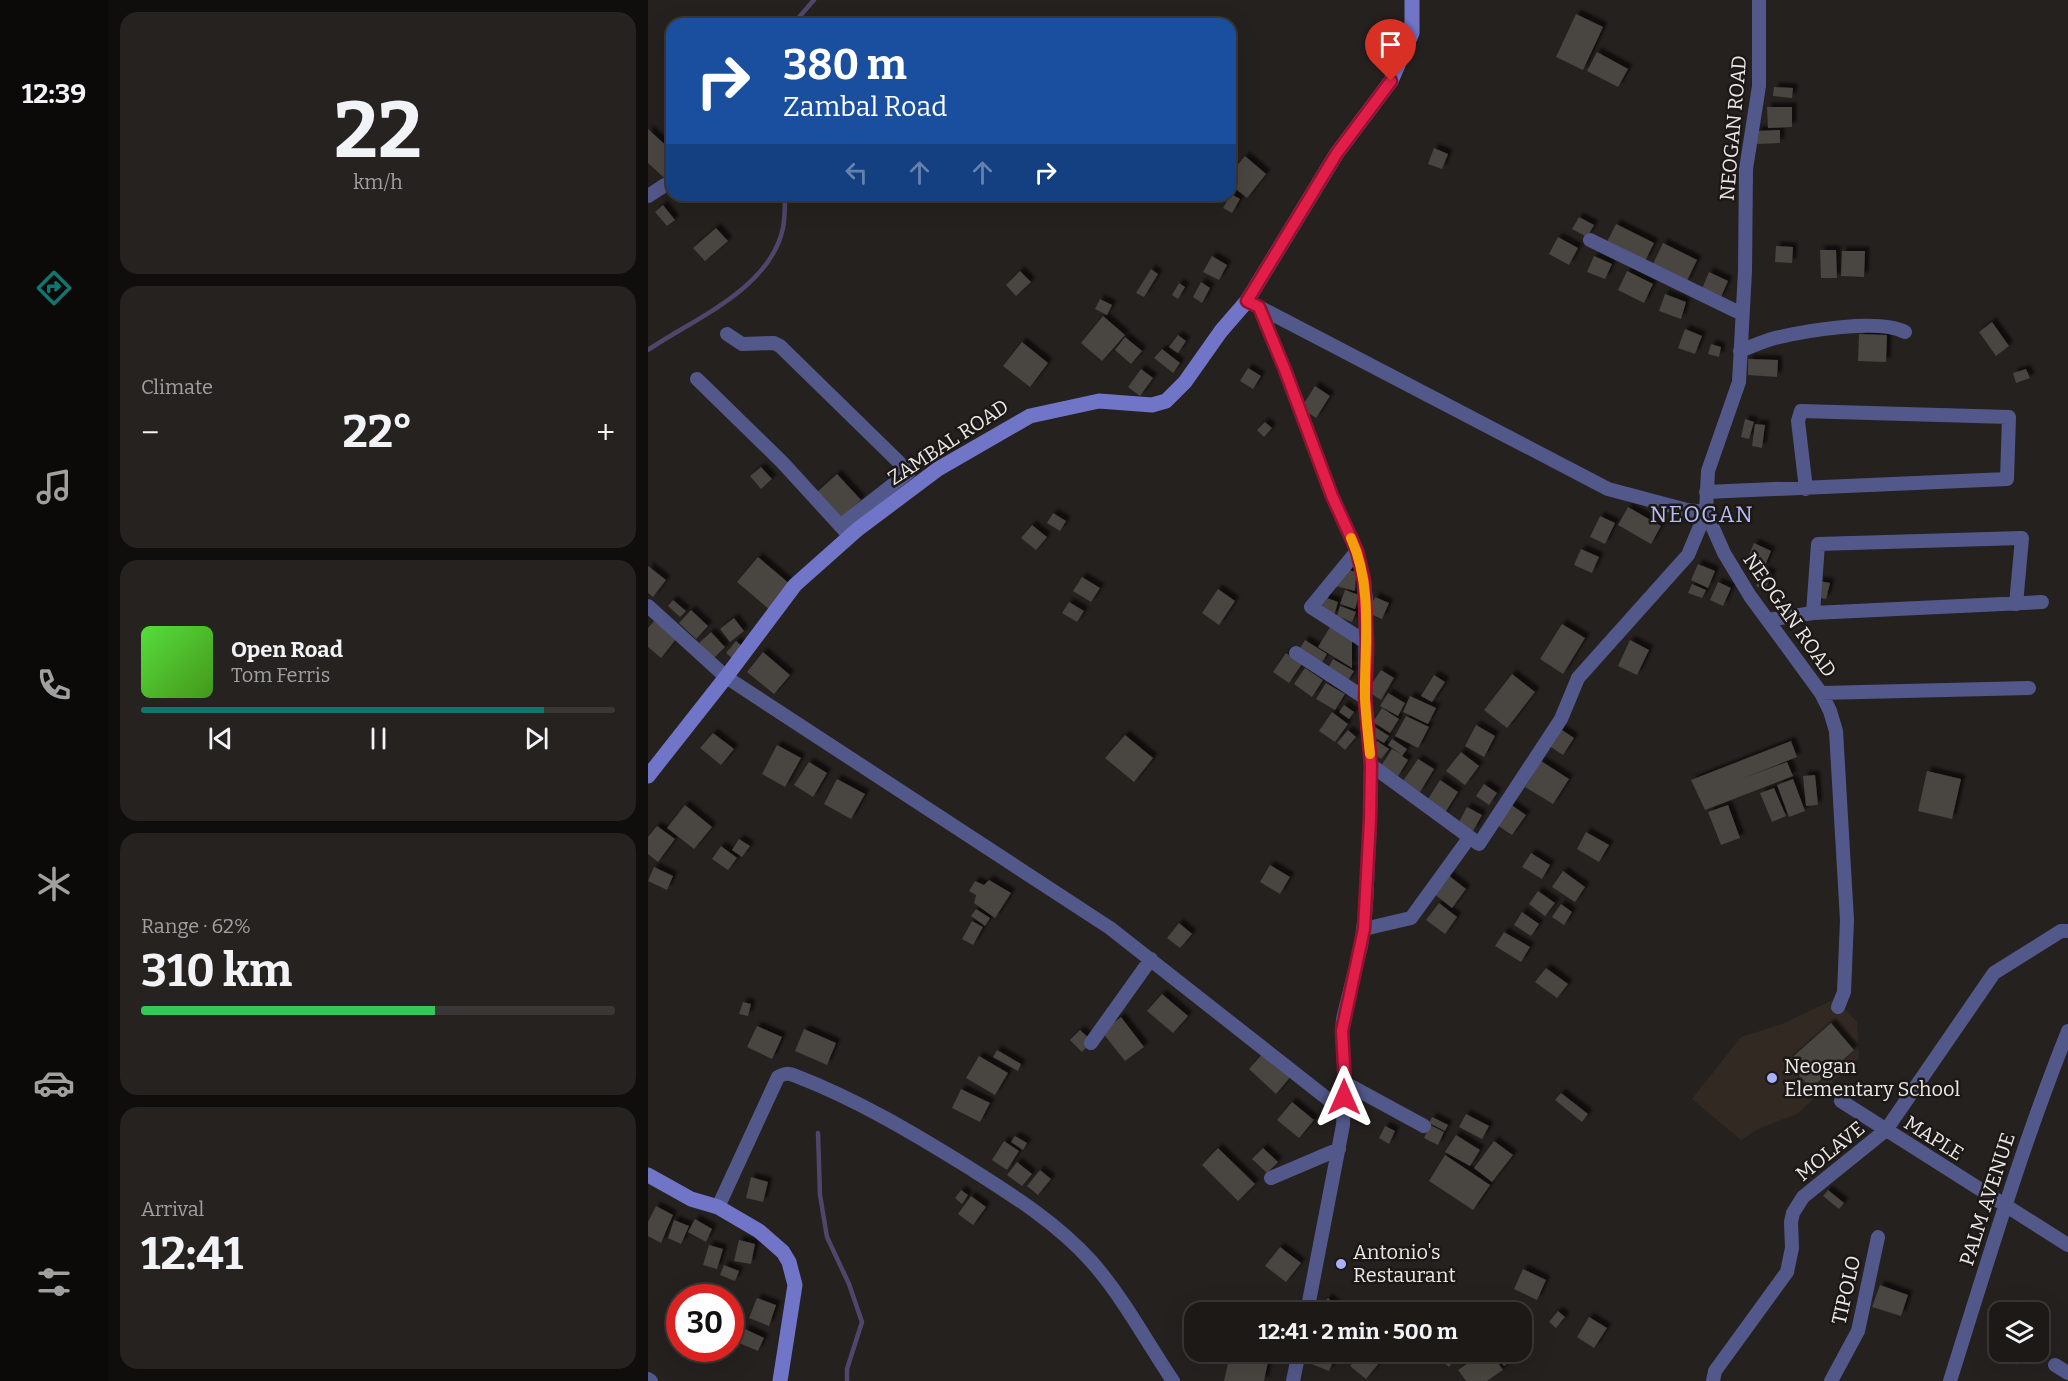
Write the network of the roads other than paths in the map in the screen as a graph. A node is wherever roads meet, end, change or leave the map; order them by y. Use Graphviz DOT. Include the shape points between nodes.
graph roads {
  1 [pos="1412,0"];
  2 [pos="1759,0"];
  3 [pos="665,185"];
  4 [pos="648,196"];
  5 [pos="1590,240"];
  6 [pos="1253,304"];
  7 [pos="1742,314"];
  8 [pos="1905,332"];
  9 [pos="727,334"];
  10 [pos="1740,351"];
  11 [pos="698,379"];
  12 [pos="1806,489"];
  13 [pos="1706,492"];
  14 [pos="1706,512"];
  15 [pos="845,530"];
  16 [pos="1357,551"];
  17 [pos="2042,602"];
  18 [pos="2016,604"];
  19 [pos="648,606"];
  20 [pos="1813,613"];
  21 [pos="1768,620"];
  22 [pos="1367,643"];
  23 [pos="1296,654"];
  24 [pos="726,677"];
  25 [pos="2029,688"];
  26 [pos="1821,693"];
  27 [pos="1365,698"];
  28 [pos="1371,765"];
  29 [pos="648,776"];
  30 [pos="1469,838"];
  31 [pos="1364,929"];
  32 [pos="2068,931"];
  33 [pos="1151,959"];
  34 [pos="1838,1007"];
  35 [pos="2068,1031"];
  36 [pos="1091,1043"];
  37 [pos="1345,1083"];
  38 [pos="1841,1101"];
  39 [pos="1343,1111"];
  40 [pos="1424,1126"];
  41 [pos="1886,1130"];
  42 [pos="1339,1149"];
  43 [pos="648,1175"];
  44 [pos="1271,1178"];
  45 [pos="2005,1205"];
  46 [pos="718,1207"];
  47 [pos="1878,1238"];
  48 [pos="2068,1245"];
  49 [pos="1309,1302"];
  50 [pos="1297,1362"];
  51 [pos="2055,1365"];
  52 [pos="2068,1373"];
  53 [pos="780,1381"];
  54 [pos="1173,1381"];
  55 [pos="1293,1381"];
  56 [pos="1713,1381"];
  57 [pos="1831,1381"];
  58 [pos="1950,1381"];
  1 -- 6 [label="street, ZAMBAL ROAD" via="1412,33 1391,81 1337,153"];
  2 -- 7 [label="street, NEOGAN ROAD" via="1759,86 1746,169"];
  3 -- 4 [label="street"];
  5 -- 7 [label="street"];
  6 -- 14 [label="street" via="1608,489"];
  6 -- 15 [label="street, ZAMBAL ROAD" via="1221,331 1185,382 1166,401 1152,405 1099,401 1030,416 938,469"];
  6 -- 16 [label="street" via="1285,370"];
  7 -- 10 [label="street, NEOGAN ROAD"];
  8 -- 10 [label="street" via="1894,326 1835,328 1774,338"];
  9 -- 15 [label="street" via="742,344 780,346 909,472"];
  10 -- 13 [label="street, NEOGAN ROAD" via="1739,382 1708,471"];
  11 -- 15 [label="street"];
  12 -- 12 [label="street" via="2007,479 2008,417 1801,411 1798,421"];
  12 -- 13 [label="street"];
  13 -- 14 [label="street, NEOGAN ROAD"];
  14 -- 21 [label="street, NEOGAN ROAD" via="1734,572"];
  14 -- 30 [label="street" via="1688,555 1578,678 1561,718 1479,844"];
  15 -- 24 [label="street, ZAMBAL ROAD" via="795,585"];
  16 -- 22 [label="street" via="1364,581"];
  16 -- 22 [label="street" via="1311,607"];
  17 -- 18 [label="street"];
  18 -- 20 [label="street"];
  18 -- 20 [label="street" via="2022,538 1818,544"];
  19 -- 24 [label="street"];
  20 -- 21 [label="street"];
  21 -- 26 [label="street, NEOGAN ROAD"];
  22 -- 27 [label="street"];
  23 -- 27 [label="street"];
  24 -- 29 [label="street, ZAMBAL ROAD"];
  24 -- 33 [label="street" via="1110,928"];
  25 -- 26 [label="street"];
  26 -- 34 [label="street, NEOGAN ROAD" via="1838,745 1847,920 1844,992"];
  27 -- 28 [label="street"];
  28 -- 30 [label="street"];
  28 -- 31 [label="street"];
  30 -- 31 [label="street" via="1411,918"];
  31 -- 37 [label="street" via="1343,1019"];
  32 -- 41 [label="street, MOLAVE" via="2061,931 1994,973"];
  33 -- 36 [label="street"];
  33 -- 39 [label="street"];
  35 -- 45 [label="street, PALM AVENUE"];
  37 -- 39 [label="street"];
  37 -- 40 [label="street"];
  38 -- 41 [label="street, MAPLE"];
  39 -- 42 [label="street"];
  41 -- 45 [label="street, MAPLE"];
  41 -- 56 [label="street, MOLAVE" via="1803,1197 1791,1222 1792,1248 1787,1272 1715,1371"];
  42 -- 44 [label="street"];
  42 -- 49 [label="street"];
  43 -- 46 [label="street" via="692,1199"];
  45 -- 48 [label="street, MAPLE"];
  45 -- 58 [label="street, PALM AVENUE"];
  46 -- 53 [label="street" via="759,1231 789,1262 795,1285"];
  46 -- 54 [label="street" via="778,1077 796,1076 909,1130 1046,1219 1074,1243 1105,1279"];
  47 -- 57 [label="street, TIPOLO" via="1858,1331"];
  50 -- 55 [label="street"];
  51 -- 52 [label="street"];
}
